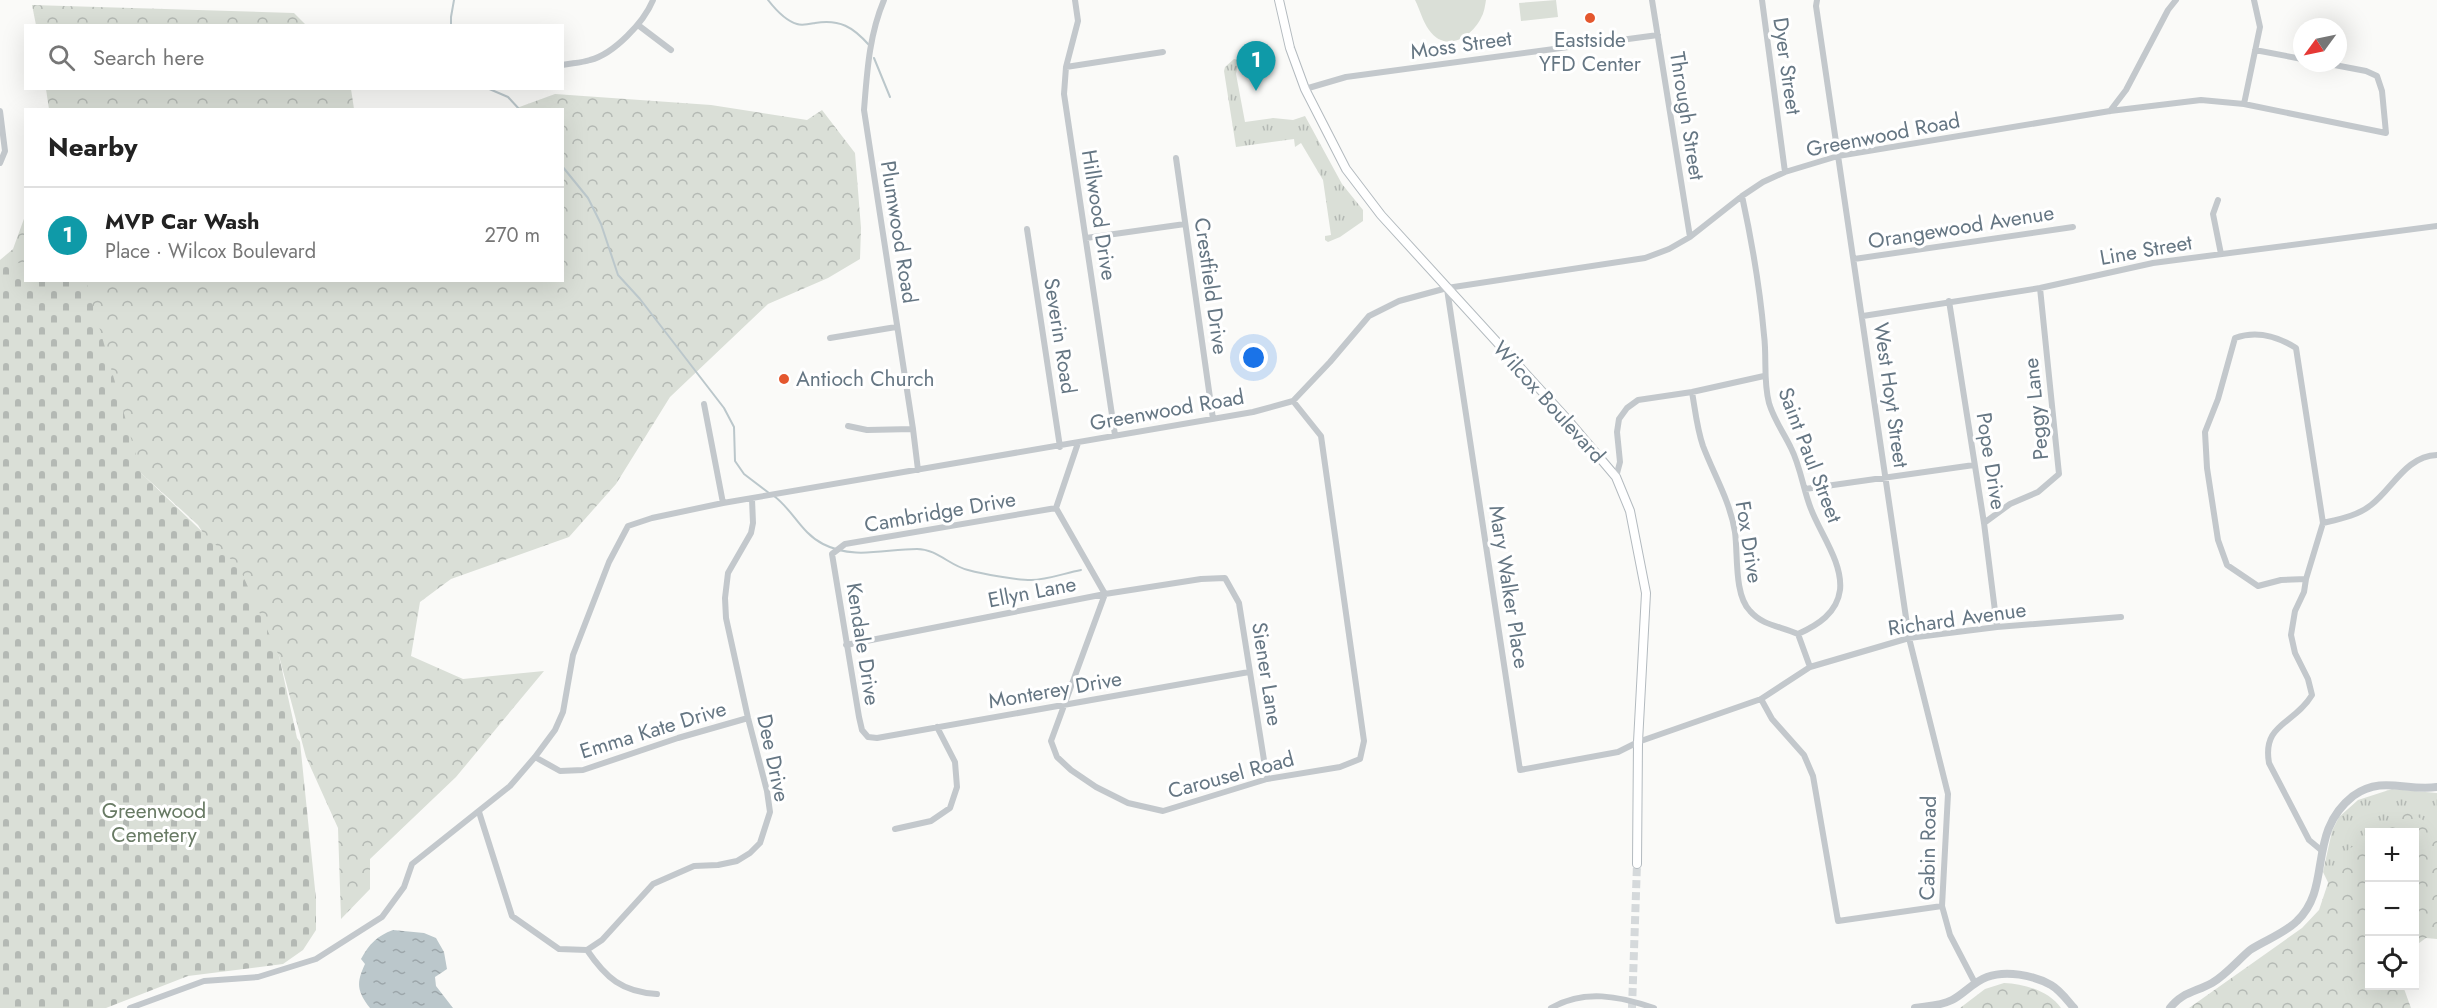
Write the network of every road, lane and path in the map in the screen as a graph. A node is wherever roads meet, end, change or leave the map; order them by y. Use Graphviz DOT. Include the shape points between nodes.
graph roads {
  1 [pos="653,0"];
  2 [pos="884,0"];
  3 [pos="1075,0"];
  4 [pos="1279,0"];
  5 [pos="1652,0"];
  6 [pos="1762,0"];
  7 [pos="1818,0"];
  8 [pos="2176,0"];
  9 [pos="2254,0"];
  10 [pos="638,25"];
  11 [pos="1658,34"];
  12 [pos="671,50"];
  13 [pos="2255,50"];
  14 [pos="1163,52"];
  15 [pos="2293,57"];
  16 [pos="564,65"];
  17 [pos="1066,67"];
  18 [pos="2347,67"];
  19 [pos="1305,89"];
  20 [pos="2244,104"];
  21 [pos="0,111"];
  22 [pos="2110,111"];
  23 [pos="1838,156"];
  24 [pos="1176,158"];
  25 [pos="0,164"];
  26 [pos="1785,172"];
  27 [pos="1742,196"];
  28 [pos="2218,200"];
  29 [pos="1185,224"];
  30 [pos="2437,226"];
  31 [pos="2073,227"];
  32 [pos="1027,230"];
  33 [pos="1690,237"];
  34 [pos="1086,238"];
  35 [pos="2221,254"];
  36 [pos="1854,260"];
  37 [pos="1447,288"];
  38 [pos="2040,288"];
  39 [pos="1949,301"];
  40 [pos="1863,316"];
  41 [pos="896,327"];
  42 [pos="830,338"];
  43 [pos="1764,376"];
  44 [pos="1692,392"];
  45 [pos="1293,400"];
  46 [pos="704,404"];
  47 [pos="1213,419"];
  48 [pos="848,426"];
  49 [pos="913,429"];
  50 [pos="1115,435"];
  51 [pos="1078,443"];
  52 [pos="1059,447"];
  53 [pos="2437,455"];
  54 [pos="1974,465"];
  55 [pos="918,470"];
  56 [pos="1616,477"];
  57 [pos="1886,477"];
  58 [pos="1805,489"];
  59 [pos="752,499"];
  60 [pos="723,503"];
  61 [pos="1056,508"];
  62 [pos="1984,523"];
  63 [pos="2323,523"];
  64 [pos="832,554"];
  65 [pos="1225,578"];
  66 [pos="2306,579"];
  67 [pos="1105,594"];
  68 [pos="2121,617"];
  69 [pos="1997,627"];
  70 [pos="1798,634"];
  71 [pos="1909,639"];
  72 [pos="846,645"];
  73 [pos="1810,667"];
  74 [pos="1249,672"];
  75 [pos="1761,699"];
  76 [pos="1063,705"];
  77 [pos="748,718"];
  78 [pos="937,728"];
  79 [pos="868,737"];
  80 [pos="1638,742"];
  81 [pos="535,757"];
  82 [pos="1267,779"];
  83 [pos="2437,787"];
  84 [pos="479,812"];
  85 [pos="895,829"];
  86 [pos="2321,850"];
  87 [pos="1637,864"];
  88 [pos="1942,906"];
  89 [pos="587,950"];
  90 [pos="1975,983"];
  91 [pos="657,994"];
  92 [pos="130,1008"];
  93 [pos="1551,1008"];
  94 [pos="1654,1008"];
  95 [pos="1915,1008"];
  96 [pos="2074,1008"];
  97 [pos="2170,1008"];
  1 -- 10 [label="street"];
  2 -- 41 [label="street, Plumwood Road" via="868,63 864,110"];
  3 -- 17 [label="street, Hillwood Drive" via="1078,21"];
  4 -- 19 [label="main road, Wilcox Boulevard"];
  5 -- 11 [label="street, Through Street"];
  6 -- 26 [label="street, Dyer Street"];
  7 -- 23 [label="street, West Hoyt Street"];
  8 -- 22 [label="street" via="2126,90"];
  9 -- 13 [label="street" via="2260,27"];
  10 -- 12 [label="street"];
  10 -- 16 [label="street" via="618,44 592,60"];
  11 -- 19 [label="street, Moss Street" via="1346,77"];
  11 -- 33 [label="street, Through Street"];
  13 -- 15 [label="street"];
  13 -- 20 [label="street"];
  14 -- 17 [label="street"];
  17 -- 34 [label="street, Hillwood Drive" via="1064,94"];
  18 -- 20 [label="street, Greenwood Road" via="2377,76 2386,133"];
  19 -- 37 [label="main road, Wilcox Boulevard" via="1346,169 1381,215"];
  20 -- 22 [label="street, Greenwood Road" via="2201,100"];
  21 -- 25 [label="street" via="5,151"];
  22 -- 23 [label="street, Greenwood Road"];
  23 -- 26 [label="street, Greenwood Road"];
  23 -- 36 [label="street, West Hoyt Street"];
  24 -- 29 [label="street, Crestfield Drive"];
  26 -- 27 [label="street, Greenwood Road"];
  27 -- 33 [label="street, Greenwood Road"];
  27 -- 43 [label="street, Saint Paul Street" via="1765,337"];
  28 -- 35 [label="street" via="2213,214"];
  29 -- 34 [label="street"];
  29 -- 47 [label="street, Crestfield Drive"];
  30 -- 35 [label="street, Line Street"];
  31 -- 36 [label="street, Orangewood Avenue"];
  32 -- 52 [label="street, Severin Road"];
  33 -- 37 [label="street, Greenwood Road" via="1645,258"];
  34 -- 50 [label="street, Hillwood Drive"];
  35 -- 38 [label="street, Line Street" via="2153,263"];
  36 -- 40 [label="street, West Hoyt Street"];
  37 -- 45 [label="street, Greenwood Road" via="1399,301 1370,316"];
  37 -- 56 [label="main road, Wilcox Boulevard"];
  37 -- 80 [label="street, Mary Walker Place" via="1520,770 1618,752"];
  38 -- 39 [label="street, Line Street"];
  38 -- 62 [label="street, Peggy Lane" via="2059,474 2038,492 2010,504"];
  39 -- 40 [label="street, Line Street"];
  39 -- 54 [label="street, Pope Drive"];
  40 -- 57 [label="street, West Hoyt Street"];
  41 -- 42 [label="street"];
  41 -- 49 [label="street, Plumwood Road"];
  43 -- 44 [label="street"];
  43 -- 58 [label="street, Saint Paul Street" via="1769,403"];
  44 -- 56 [label="street" via="1638,400 1627,408 1617,432 1620,462"];
  44 -- 70 [label="street, Fox Drive" via="1702,445 1722,487 1734,530 1741,598 1765,624"];
  45 -- 47 [label="street, Greenwood Road"];
  45 -- 82 [label="street, Carousel Road" via="1321,436 1364,741 1360,759 1340,767"];
  46 -- 60 [label="street"];
  47 -- 50 [label="street, Greenwood Road"];
  48 -- 49 [label="street" via="867,430"];
  49 -- 55 [label="street, Plumwood Road"];
  50 -- 51 [label="street, Greenwood Road"];
  51 -- 52 [label="street, Greenwood Road"];
  51 -- 61 [label="street"];
  52 -- 55 [label="street, Greenwood Road"];
  53 -- 63 [label="street" via="2415,460 2386,492 2359,513"];
  54 -- 57 [label="street"];
  54 -- 62 [label="street, Pope Drive"];
  55 -- 59 [label="street, Greenwood Road"];
  56 -- 80 [label="main road, Wilcox Boulevard" via="1630,511 1646,593"];
  57 -- 58 [label="street"];
  57 -- 71 [label="street, West Hoyt Street"];
  58 -- 70 [label="street, Saint Paul Street" via="1836,565 1840,589 1826,618"];
  59 -- 60 [label="street, Greenwood Road"];
  59 -- 77 [label="street, Dee Drive" via="751,533 728,573 725,597"];
  60 -- 81 [label="street, Greenwood Road" via="628,526 609,562 573,655 563,712"];
  61 -- 64 [label="street, Cambridge Drive" via="844,544"];
  61 -- 67 [label="street"];
  62 -- 69 [label="street, Pope Drive"];
  63 -- 66 [label="street"];
  63 -- 66 [label="street" via="2296,348 2279,338 2248,333 2235,338 2205,432 2218,540 2227,565 2258,586"];
  64 -- 72 [label="street, Kendale Drive"];
  65 -- 67 [label="street, Ellyn Lane"];
  65 -- 74 [label="street, Siener Lane" via="1239,603"];
  66 -- 86 [label="street" via="2291,635 2312,695 2270,736 2266,750 2309,840"];
  67 -- 72 [label="street, Ellyn Lane"];
  67 -- 76 [label="street, Carousel Road"];
  68 -- 69 [label="street, Richard Avenue"];
  69 -- 71 [label="street, Richard Avenue"];
  70 -- 73 [label="street"];
  71 -- 73 [label="street, Richard Avenue"];
  71 -- 88 [label="street, Cabin Road" via="1948,794"];
  72 -- 79 [label="street, Kendale Drive" via="862,730"];
  73 -- 75 [label="street, Richard Avenue"];
  74 -- 76 [label="street, Monterey Drive"];
  74 -- 82 [label="street, Siener Lane"];
  75 -- 80 [label="street, Richard Avenue"];
  75 -- 88 [label="street" via="1772,719 1804,755 1813,776 1838,921"];
  76 -- 78 [label="street, Monterey Drive"];
  76 -- 82 [label="street, Carousel Road" via="1051,741 1057,757 1071,771 1128,803 1162,811"];
  77 -- 81 [label="street, Emma Kate Drive" via="583,770 560,771"];
  77 -- 89 [label="street, Dee Drive" via="770,812 760,843 737,861 694,866 653,884 602,940"];
  78 -- 79 [label="street, Monterey Drive"];
  78 -- 85 [label="street" via="955,762 957,787 950,808 931,821"];
  80 -- 87 [label="main road, Wilcox Boulevard"];
  81 -- 84 [label="street, Greenwood Road" via="510,786"];
  83 -- 86 [label="street" via="2372,786 2354,796 2333,817"];
  84 -- 89 [label="street" via="512,915 559,949"];
  84 -- 92 [label="street, Greenwood Road" via="412,864 404,887 382,917 316,959 258,977 204,981"];
  86 -- 97 [label="street" via="2310,904 2297,921 2253,949 2213,982 2183,994"];
  88 -- 90 [label="street, Cabin Road" via="1950,936"];
  89 -- 91 [label="street" via="614,980 637,993"];
  90 -- 95 [label="street" via="1954,1000"];
  90 -- 96 [label="street" via="1989,976 2028,976 2052,985"];
  93 -- 94 [label="street" via="1563,1001 1598,995"];
}
